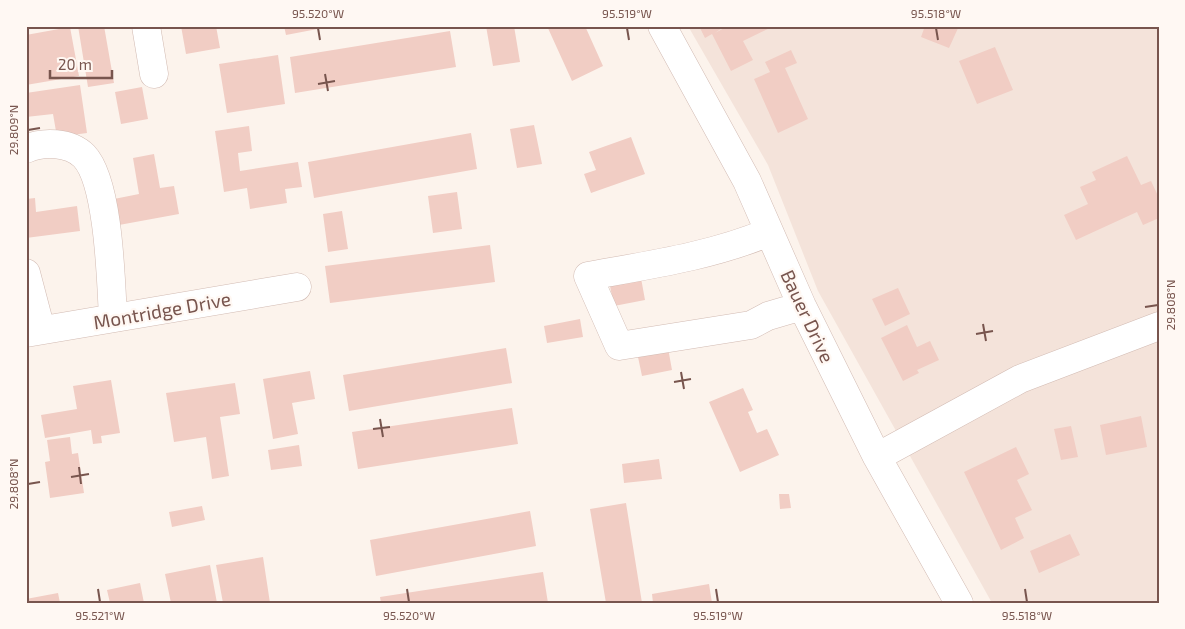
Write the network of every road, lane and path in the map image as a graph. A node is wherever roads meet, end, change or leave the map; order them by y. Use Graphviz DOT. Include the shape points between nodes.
graph roads {
  1 [pos="146,26"];
  2 [pos="662,26"];
  3 [pos="154,74"];
  4 [pos="26,149"];
  5 [pos="769,232"];
  6 [pos="26,273"];
  7 [pos="297,287"];
  8 [pos="802,306"];
  9 [pos="113,318"];
  10 [pos="1159,326"];
  11 [pos="34,332"];
  12 [pos="877,457"];
  13 [pos="959,603"];
  1 -- 3 [label="street"];
  2 -- 5 [label="street, Bauer Drive" via="747,181"];
  4 -- 9 [label="street" via="40,144 60,144 84,156 94,172 104,210"];
  5 -- 8 [label="street, Bauer Drive"];
  5 -- 8 [label="street" via="701,255 588,276 619,346 751,325"];
  6 -- 11 [label="street"];
  7 -- 9 [label="street, Montridge Drive"];
  8 -- 12 [label="street, Bauer Drive"];
  9 -- 11 [label="street, Montridge Drive"];
  10 -- 12 [label="street" via="1020,380"];
  12 -- 13 [label="street, Bauer Drive"];
}
